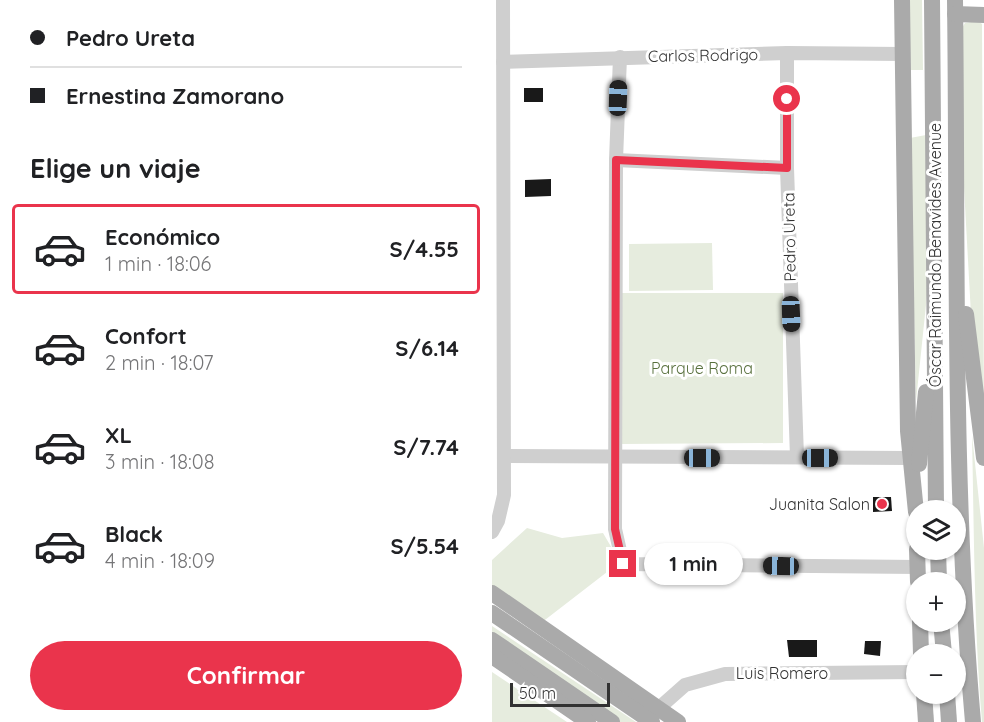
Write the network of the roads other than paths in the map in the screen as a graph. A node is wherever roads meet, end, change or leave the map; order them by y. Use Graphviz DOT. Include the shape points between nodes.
graph roads {
  1 [pos="503,0"];
  2 [pos="902,0"];
  3 [pos="932,0"];
  4 [pos="955,7"];
  5 [pos="984,15"];
  6 [pos="787,53"];
  7 [pos="903,54"];
  8 [pos="620,57"];
  9 [pos="503,62"];
  10 [pos="616,160"];
  11 [pos="787,168"];
  12 [pos="956,262"];
  13 [pos="936,292"];
  14 [pos="504,456"];
  15 [pos="796,457"];
  16 [pos="616,458"];
  17 [pos="911,458"];
  18 [pos="984,458"];
  19 [pos="916,500"];
  20 [pos="916,500"];
  21 [pos="936,500"];
  22 [pos="492,532"];
  23 [pos="906,574"];
  24 [pos="492,593"];
  25 [pos="492,613"];
  26 [pos="492,640"];
  27 [pos="492,656"];
  28 [pos="906,672"];
  29 [pos="925,704"];
  30 [pos="948,704"];
  31 [pos="656,715"];
  32 [pos="588,722"];
  33 [pos="612,722"];
  34 [pos="678,722"];
  35 [pos="926,722"];
  36 [pos="949,722"];
  37 [pos="973,722"];
  1 -- 9 [label="street"];
  2 -- 7 [label="main road, Óscar Raimundo Benavides Avenue"];
  3 -- 13 [label="main road, Óscar Raimundo Benavides Avenue"];
  4 -- 5 [label="main road"];
  4 -- 12 [label="main road"];
  6 -- 7 [label="street, Carlos Rodrigo"];
  6 -- 8 [label="street, Carlos Rodrigo"];
  6 -- 11 [label="street, Pedro Ureta"];
  7 -- 17 [label="main road, Óscar Raimundo Benavides Avenue"];
  8 -- 9 [label="street, Carlos Rodrigo"];
  8 -- 10 [label="street"];
  9 -- 14 [label="street"];
  10 -- 11 [label="street"];
  10 -- 16 [label="street"];
  11 -- 15 [label="street, Pedro Ureta"];
  12 -- 18 [label="main road"];
  12 -- 37 [label="main road, Óscar Raimundo Benavides Avenue" via="962,558"];
  13 -- 19 [label="main road"];
  13 -- 21 [label="main road, Óscar Raimundo Benavides Avenue"];
  14 -- 16 [label="street"];
  14 -- 22 [label="street" via="504,495"];
  15 -- 16 [label="street"];
  15 -- 17 [label="street"];
  16 -- 23 [label="street" via="615,529 623,564"];
  17 -- 20 [label="main road, Óscar Raimundo Benavides Avenue"];
  24 -- 31 [label="main road"];
  25 -- 31 [label="main road"];
  26 -- 33 [label="main road"];
  27 -- 32 [label="main road"];
  28 -- 31 [label="street, Luis Romero" via="725,674 685,685"];
  29 -- 35 [label="main road"];
  30 -- 36 [label="main road"];
  31 -- 34 [label="main road"];
}
